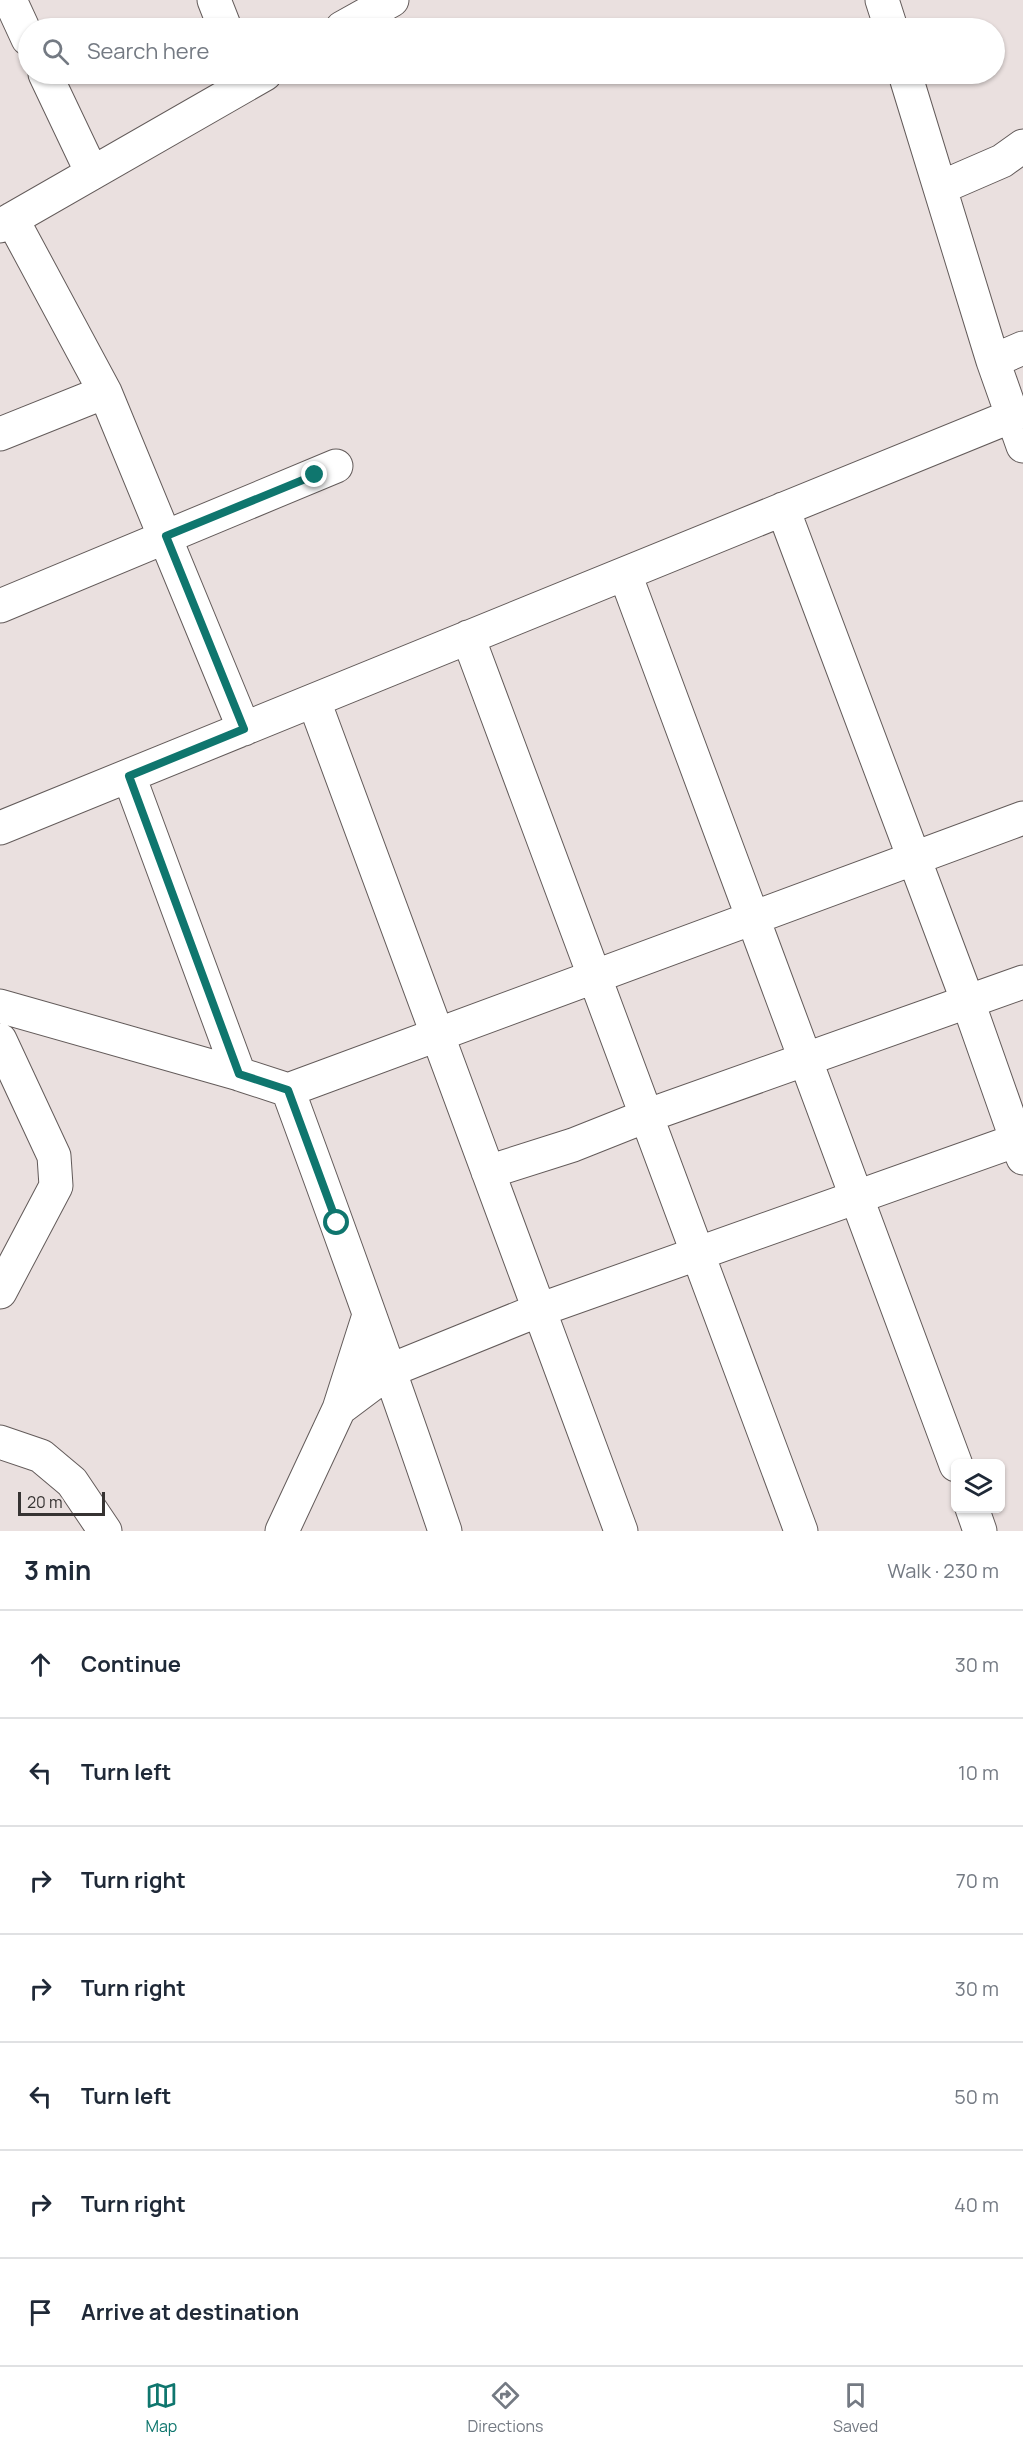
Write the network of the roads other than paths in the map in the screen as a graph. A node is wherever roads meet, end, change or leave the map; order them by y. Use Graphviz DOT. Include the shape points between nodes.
graph roads {
  1 [pos="10,0"];
  2 [pos="214,0"];
  3 [pos="882,0"];
  4 [pos="386,1"];
  5 [pos="18,18"];
  6 [pos="221,18"];
  7 [pos="358,18"];
  8 [pos="888,18"];
  9 [pos="50,84"];
  10 [pos="239,84"];
  11 [pos="908,84"];
  12 [pos="1023,146"];
  13 [pos="92,173"];
  14 [pos="942,187"];
  15 [pos="6,223"];
  16 [pos="1023,348"];
  17 [pos="993,362"];
  18 [pos="105,392"];
  19 [pos="1012,416"];
  20 [pos="0,434"];
  21 [pos="1023,446"];
  22 [pos="336,466"];
  23 [pos="783,509"];
  24 [pos="166,536"];
  25 [pos="625,574"];
  26 [pos="0,606"];
  27 [pos="468,638"];
  28 [pos="314,701"];
  29 [pos="244,729"];
  30 [pos="129,776"];
  31 [pos="1023,818"];
  32 [pos="0,828"];
  33 [pos="912,859"];
  34 [pos="753,918"];
  35 [pos="595,977"];
  36 [pos="1023,982"];
  37 [pos="968,1002"];
  38 [pos="0,1006"];
  39 [pos="438,1035"];
  40 [pos="0,1040"];
  41 [pos="805,1060"];
  42 [pos="239,1074"];
  43 [pos="288,1090"];
  44 [pos="646,1116"];
  45 [pos="1021,1146"];
  46 [pos="488,1172"];
  47 [pos="856,1197"];
  48 [pos="698,1255"];
  49 [pos="0,1292"];
  50 [pos="539,1310"];
  51 [pos="369,1315"];
  52 [pos="391,1370"];
  53 [pos="339,1408"];
  54 [pos="0,1442"];
  55 [pos="954,1459"];
  56 [pos="973,1513"];
  57 [pos="105,1531"];
  58 [pos="282,1531"];
  59 [pos="445,1531"];
  60 [pos="621,1531"];
  61 [pos="801,1531"];
  62 [pos="980,1531"];
  1 -- 5 [label="street"];
  2 -- 6 [label="street"];
  3 -- 8 [label="street"];
  4 -- 7 [label="street"];
  9 -- 13 [label="street"];
  10 -- 13 [label="street"];
  11 -- 14 [label="street"];
  12 -- 14 [label="street" via="1002,161"];
  13 -- 15 [label="street"];
  14 -- 17 [label="street"];
  15 -- 18 [label="street"];
  16 -- 17 [label="street"];
  17 -- 19 [label="street"];
  18 -- 20 [label="street"];
  18 -- 24 [label="street"];
  19 -- 21 [label="street"];
  19 -- 23 [label="street"];
  22 -- 24 [label="street"];
  23 -- 25 [label="street"];
  23 -- 33 [label="street"];
  24 -- 26 [label="street"];
  24 -- 29 [label="street"];
  25 -- 27 [label="street"];
  25 -- 34 [label="street"];
  27 -- 28 [label="street"];
  27 -- 35 [label="street"];
  28 -- 29 [label="street"];
  28 -- 39 [label="street"];
  29 -- 30 [label="street"];
  30 -- 32 [label="street"];
  30 -- 42 [label="street"];
  31 -- 33 [label="street"];
  33 -- 34 [label="street"];
  33 -- 37 [label="street"];
  34 -- 35 [label="street"];
  34 -- 41 [label="street"];
  35 -- 39 [label="street"];
  35 -- 44 [label="street"];
  36 -- 37 [label="street"];
  37 -- 41 [label="street"];
  37 -- 45 [label="street"];
  38 -- 42 [label="street"];
  39 -- 43 [label="street"];
  39 -- 46 [label="street"];
  40 -- 49 [label="street" via="54,1156 56,1186"];
  41 -- 44 [label="street"];
  41 -- 47 [label="street"];
  42 -- 43 [label="street"];
  43 -- 51 [label="street"];
  44 -- 46 [label="street"];
  44 -- 48 [label="street"];
  45 -- 47 [label="street"];
  46 -- 50 [label="street"];
  47 -- 48 [label="street"];
  47 -- 55 [label="street"];
  48 -- 50 [label="street"];
  48 -- 61 [label="street"];
  50 -- 52 [label="street"];
  50 -- 60 [label="street"];
  51 -- 52 [label="street"];
  51 -- 53 [label="street"];
  52 -- 53 [label="street"];
  52 -- 59 [label="street"];
  53 -- 58 [label="street"];
  54 -- 57 [label="street" via="41,1456 72,1482"];
  56 -- 62 [label="street"];
}
